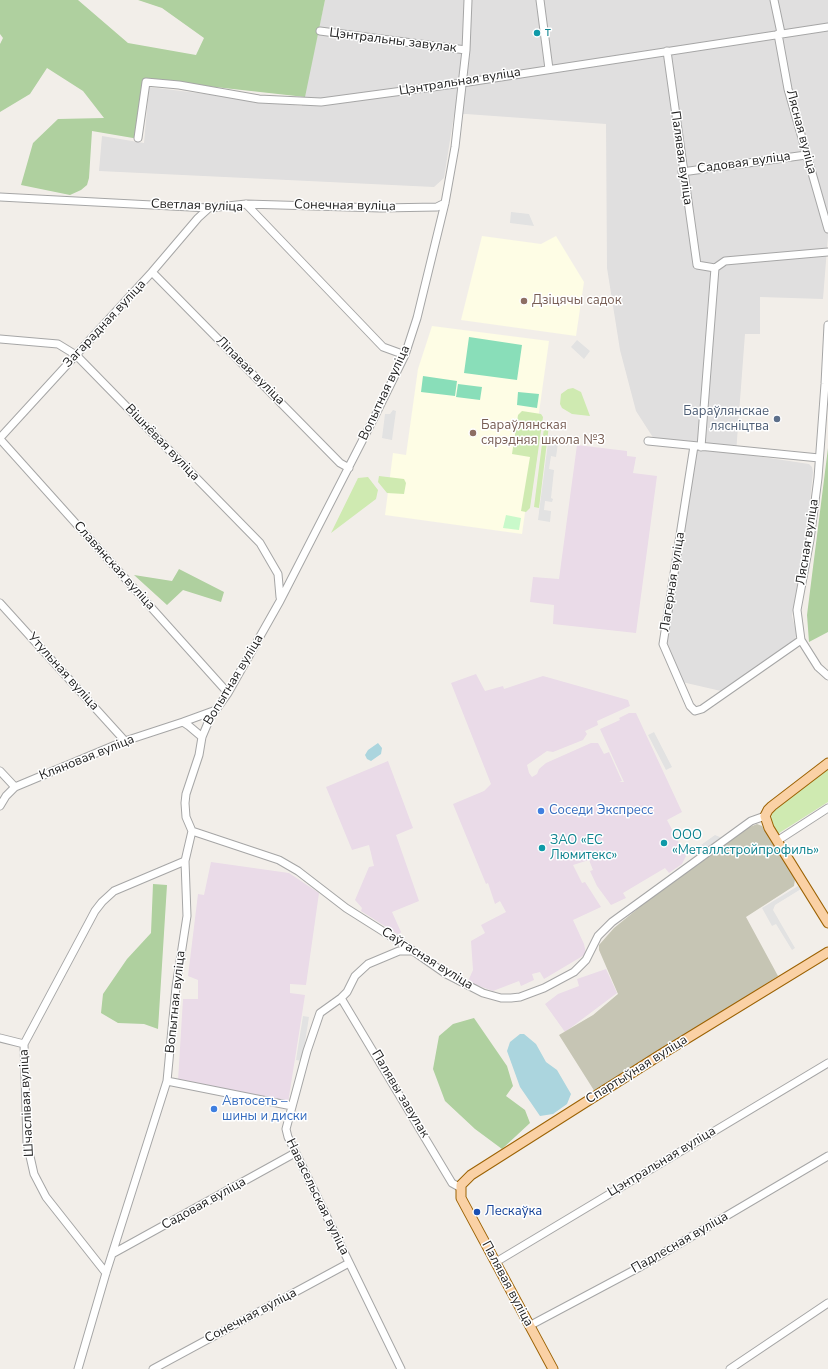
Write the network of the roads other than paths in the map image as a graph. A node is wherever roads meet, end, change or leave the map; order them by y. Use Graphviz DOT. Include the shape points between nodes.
graph roads {
  1 [pos="468,0"];
  2 [pos="540,0"];
  3 [pos="774,0"];
  4 [pos="828,27"];
  5 [pos="320,31"];
  6 [pos="779,34"];
  7 [pos="466,50"];
  8 [pos="667,51"];
  9 [pos="549,69"];
  10 [pos="462,83"];
  11 [pos="138,138"];
  12 [pos="806,155"];
  13 [pos="682,172"];
  14 [pos="0,197"];
  15 [pos="445,203"];
  16 [pos="246,204"];
  17 [pos="209,208"];
  18 [pos="828,229"];
  19 [pos="828,252"];
  20 [pos="714,268"];
  21 [pos="152,272"];
  22 [pos="828,325"];
  23 [pos="0,339"];
  24 [pos="76,355"];
  25 [pos="404,355"];
  26 [pos="0,439"];
  27 [pos="648,441"];
  28 [pos="697,446"];
  29 [pos="818,458"];
  30 [pos="349,468"];
  31 [pos="280,601"];
  32 [pos="0,603"];
  33 [pos="801,640"];
  34 [pos="828,676"];
  35 [pos="228,693"];
  36 [pos="217,710"];
  37 [pos="183,722"];
  38 [pos="202,737"];
  39 [pos="125,741"];
  40 [pos="828,763"];
  41 [pos="0,771"];
  42 [pos="15,787"];
  43 [pos="0,806"];
  44 [pos="828,808"];
  45 [pos="767,813"];
  46 [pos="192,831"];
  47 [pos="777,841"];
  48 [pos="185,861"];
  49 [pos="828,923"];
  50 [pos="411,951"];
  51 [pos="828,952"];
  52 [pos="341,998"];
  53 [pos="0,1038"];
  54 [pos="24,1044"];
  55 [pos="828,1063"];
  56 [pos="167,1081"];
  57 [pos="292,1106"];
  58 [pos="295,1153"];
  59 [pos="828,1156"];
  60 [pos="461,1188"];
  61 [pos="112,1254"];
  62 [pos="496,1262"];
  63 [pos="349,1263"];
  64 [pos="106,1273"];
  65 [pos="828,1303"];
  66 [pos="530,1326"];
  67 [pos="78,1369"];
  68 [pos="153,1369"];
  69 [pos="399,1369"];
  70 [pos="553,1369"];
  71 [pos="730,1369"];
  1 -- 7 [label="street"];
  2 -- 9 [label="street"];
  3 -- 6 [label="street, Лясная вуліца"];
  4 -- 6 [label="street, Цэнтральная вуліца"];
  5 -- 7 [label="street, Цэнтральны завулак"];
  6 -- 8 [label="street, Цэнтральная вуліца"];
  6 -- 12 [label="street, Лясная вуліца" via="788,89"];
  7 -- 10 [label="street"];
  8 -- 9 [label="street, Цэнтральная вуліца"];
  8 -- 13 [label="street, Палявая вуліца"];
  9 -- 10 [label="street, Цэнтральная вуліца"];
  10 -- 11 [label="street, Цэнтральная вуліца" via="306,103 259,99 146,82"];
  10 -- 15 [label="street, Вопытная вуліца" via="455,147"];
  12 -- 13 [label="street, Садовая вуліца"];
  12 -- 18 [label="street, Лясная вуліца"];
  13 -- 20 [label="street, Палявая вуліца" via="697,265"];
  14 -- 17 [label="street, Светлая вуліца"];
  15 -- 16 [label="street, Сонечная вуліца" via="437,206 381,208"];
  15 -- 25 [label="street, Вопытная вуліца" via="417,318"];
  16 -- 17 [label="street, Светлая вуліца"];
  16 -- 25 [label="street, Светлая вуліца" via="383,347"];
  17 -- 21 [label="street, Загарадная вуліца"];
  19 -- 20 [label="street" via="725,261"];
  20 -- 28 [label="street, Лагерная вуліца"];
  21 -- 24 [label="street, Загарадная вуліца"];
  21 -- 30 [label="street, Ліпавая вуліца" via="340,463"];
  22 -- 29 [label="street, Лясная вуліца"];
  23 -- 24 [label="street, Вішнёвая вуліца" via="58,344"];
  24 -- 26 [label="street, Загарадная вуліца"];
  24 -- 31 [label="street, Вішнёвая вуліца" via="260,543 278,574"];
  25 -- 30 [label="street, Вопытная вуліца"];
  26 -- 35 [label="street, Славянская вуліца"];
  27 -- 28 [label="street"];
  28 -- 29 [label="street"];
  28 -- 33 [label="street, Лагерная вуліца" via="663,644 690,706 695,711 702,709"];
  29 -- 33 [label="street, Лясная вуліца" via="810,540 797,610"];
  30 -- 31 [label="street, Вопытная вуліца"];
  31 -- 35 [label="street, Вопытная вуліца"];
  32 -- 39 [label="street, Утульная вуліца"];
  33 -- 34 [label="street" via="818,668"];
  35 -- 36 [label="street, Вопытная вуліца"];
  36 -- 37 [label="street, Кляновая вуліца"];
  36 -- 38 [label="street, Вопытная вуліца"];
  37 -- 38 [label="street"];
  37 -- 39 [label="street, Кляновая вуліца"];
  38 -- 46 [label="street, Вопытная вуліца" via="185,803 186,817"];
  39 -- 42 [label="street, Кляновая вуліца"];
  40 -- 45 [label="main road"];
  41 -- 42 [label="street"];
  42 -- 43 [label="street, Кляновая вуліца"];
  44 -- 47 [label="street"];
  45 -- 47 [label="main road" via="766,822"];
  45 -- 50 [label="street, Саўгасная вуліца" via="751,821 620,916 598,936 586,960 574,972 557,983 537,991 511,998 487,994 451,977"];
  46 -- 48 [label="street, Вопытная вуліца"];
  46 -- 50 [label="street, Саўгасная вуліца" via="279,860"];
  47 -- 49 [label="main road"];
  48 -- 54 [label="street, Шчаслівая вуліца" via="114,892 102,902"];
  48 -- 56 [label="street, Вопытная вуліца" via="187,916 176,987"];
  50 -- 52 [label="street, Навасельская вуліца" via="399,951 368,964 355,976"];
  51 -- 60 [label="main road, Спартыўная вуліца" via="471,1175 465,1179"];
  52 -- 57 [label="street, Навасельская вуліца" via="320,1014"];
  52 -- 60 [label="street, Палявы завулак" via="452,1183"];
  53 -- 54 [label="street"];
  54 -- 64 [label="street, Шчаслівая вуліца" via="28,1143 34,1174 46,1197"];
  55 -- 62 [label="street, Цэнтральная вуліца"];
  56 -- 57 [label="street"];
  56 -- 61 [label="street, Вопытная вуліца"];
  57 -- 58 [label="street, Навасельская вуліца" via="286,1129"];
  58 -- 61 [label="street, Садовая вуліца"];
  58 -- 63 [label="street, Навасельская вуліца"];
  59 -- 66 [label="street, Падлесная вуліца" via="638,1268"];
  60 -- 62 [label="main road, Палявая вуліца" via="461,1198"];
  61 -- 64 [label="street, Вопытная вуліца"];
  62 -- 66 [label="main road, Палявая вуліца"];
  63 -- 68 [label="street, Сонечная вуліца"];
  63 -- 69 [label="street, Навасельская вуліца"];
  64 -- 67 [label="street, Вопытная вуліца"];
  65 -- 71 [label="street"];
  66 -- 70 [label="main road, Палявая вуліца"];
}
